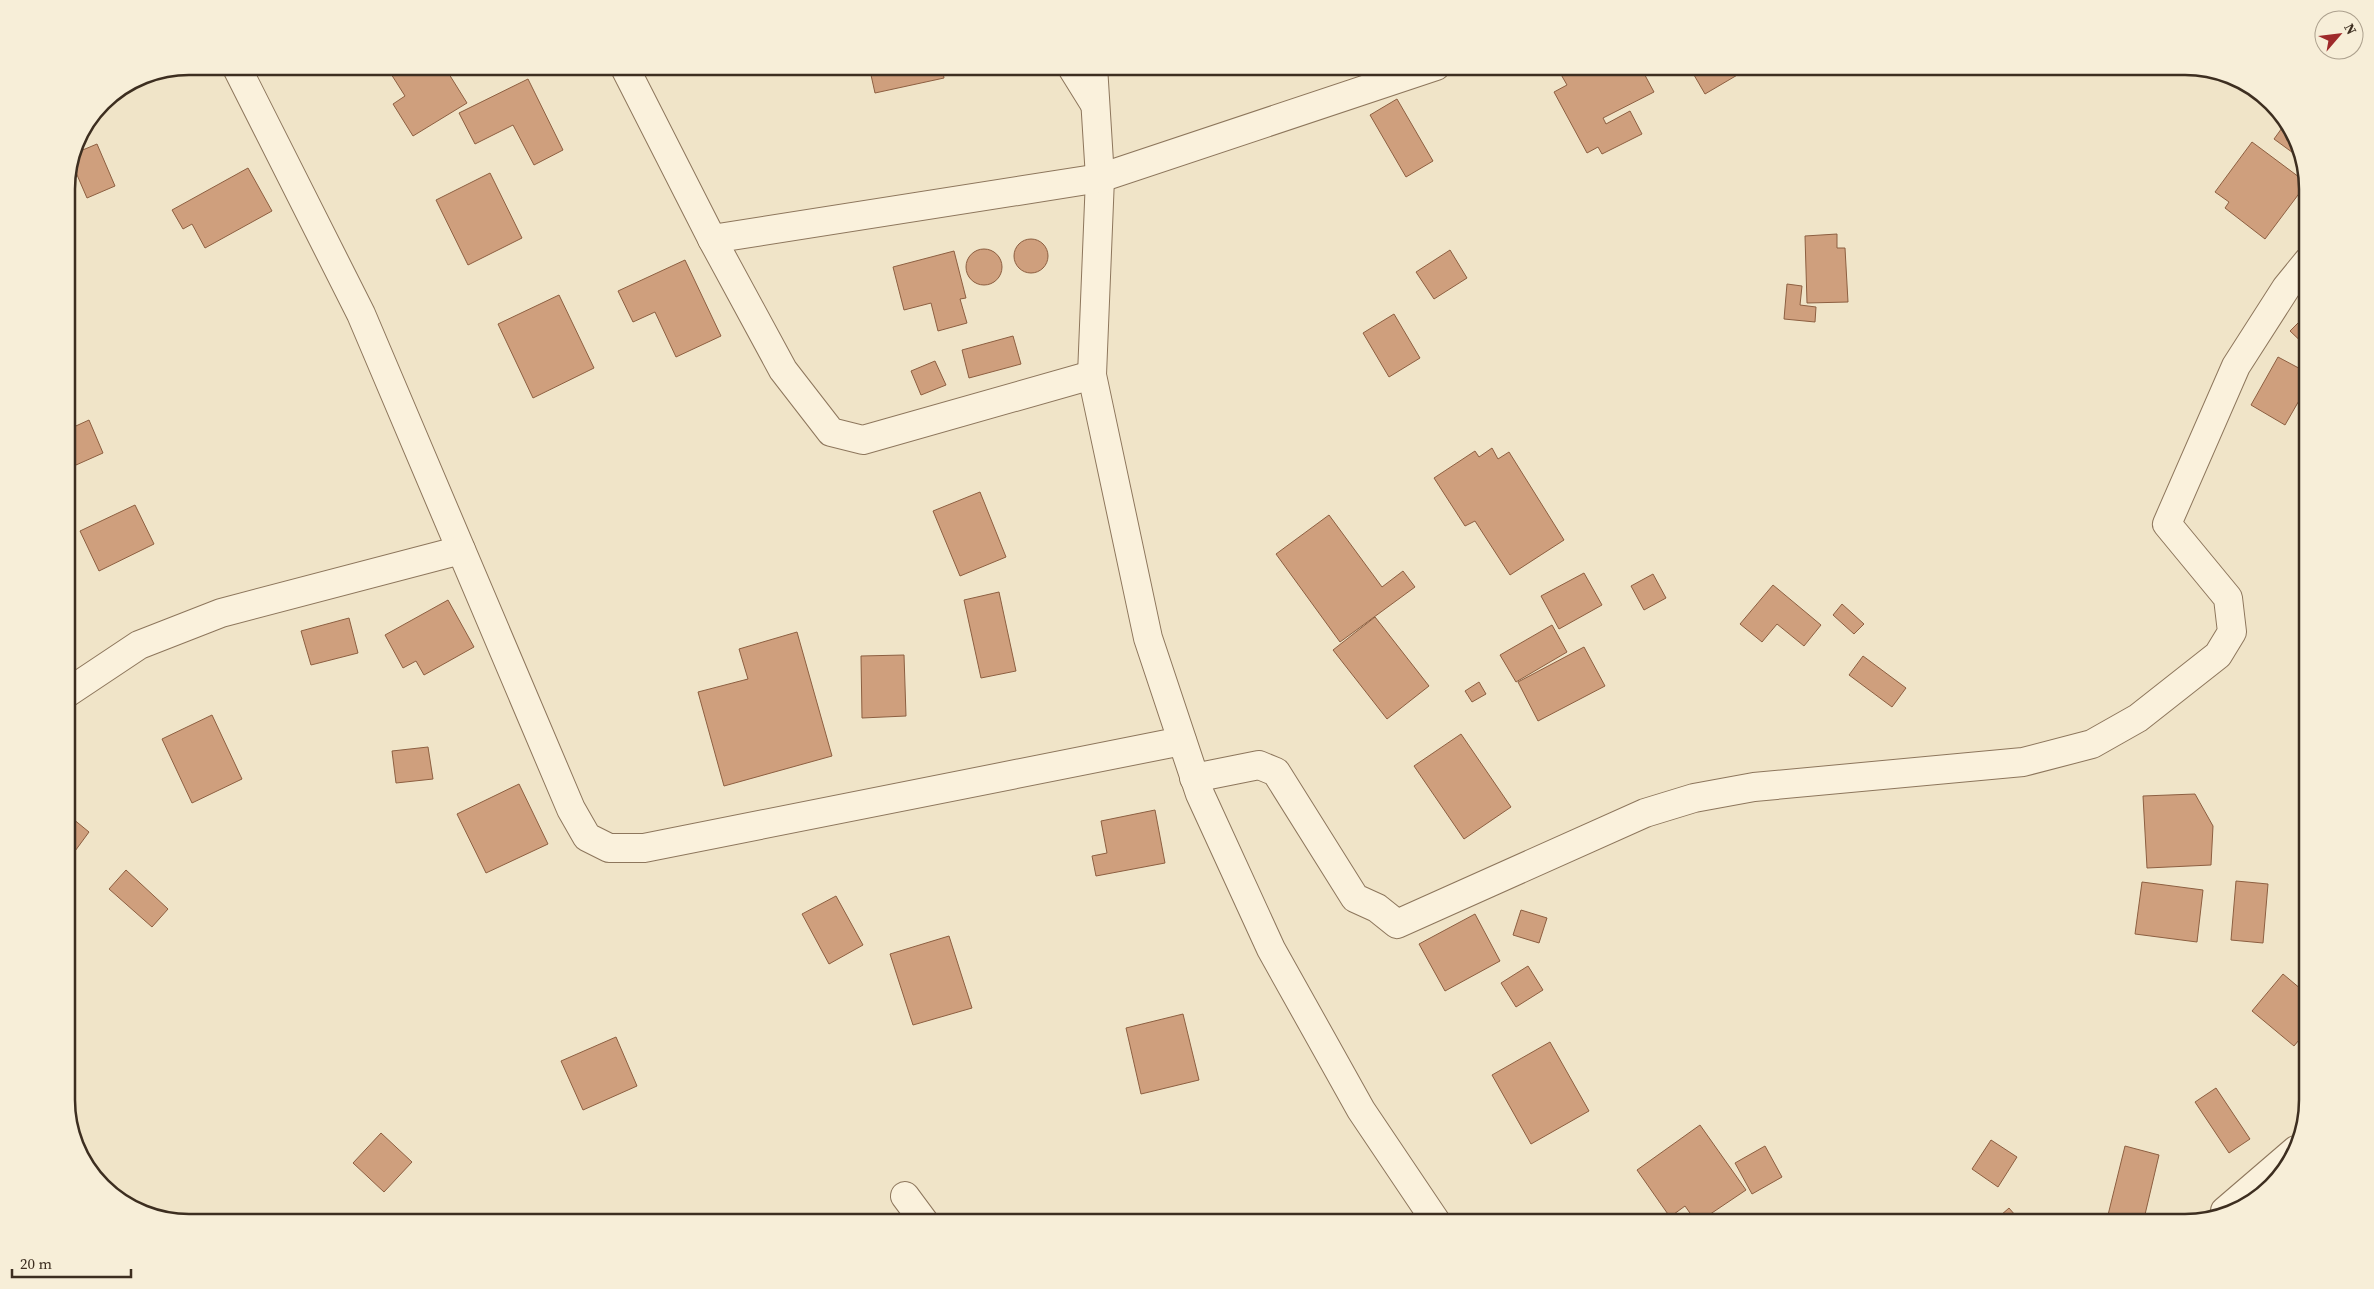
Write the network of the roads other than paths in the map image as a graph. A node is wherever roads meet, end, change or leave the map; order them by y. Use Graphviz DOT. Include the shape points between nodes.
graph roads {
  1 [pos="241,75"];
  2 [pos="629,75"];
  3 [pos="1076,75"];
  4 [pos="1093,75"];
  5 [pos="1409,75"];
  6 [pos="1094,104"];
  7 [pos="1100,178"];
  8 [pos="712,239"];
  9 [pos="2299,272"];
  10 [pos="1092,375"];
  11 [pos="461,550"];
  12 [pos="75,687"];
  13 [pos="1182,741"];
  14 [pos="1194,778"];
  15 [pos="2278,1165"];
  16 [pos="905,1196"];
  17 [pos="2236,1201"];
  18 [pos="918,1214"];
  19 [pos="1431,1214"];
  1 -- 11 [label="street" via="361,314"];
  2 -- 8 [label="street"];
  3 -- 6 [label="street"];
  4 -- 6 [label="street"];
  5 -- 7 [label="street"];
  6 -- 7 [label="street"];
  7 -- 8 [label="street"];
  7 -- 10 [label="street"];
  8 -- 10 [label="street" via="784,370 831,432 863,440"];
  9 -- 14 [label="street" via="2236,366 2167,524 2228,598 2232,632 2218,655 2138,718 2092,744 2022,762 1754,787 1694,798 1645,814 1397,924 1378,908 1355,898 1276,772 1259,765"];
  10 -- 13 [label="street" via="1148,638"];
  11 -- 12 [label="street" via="221,613 139,646"];
  11 -- 13 [label="street" via="571,809 587,837 610,848 644,848"];
  13 -- 14 [label="street"];
  14 -- 19 [label="street" via="1271,949 1361,1110"];
  15 -- 17 [label="street"];
  16 -- 18 [label="street"];
}
